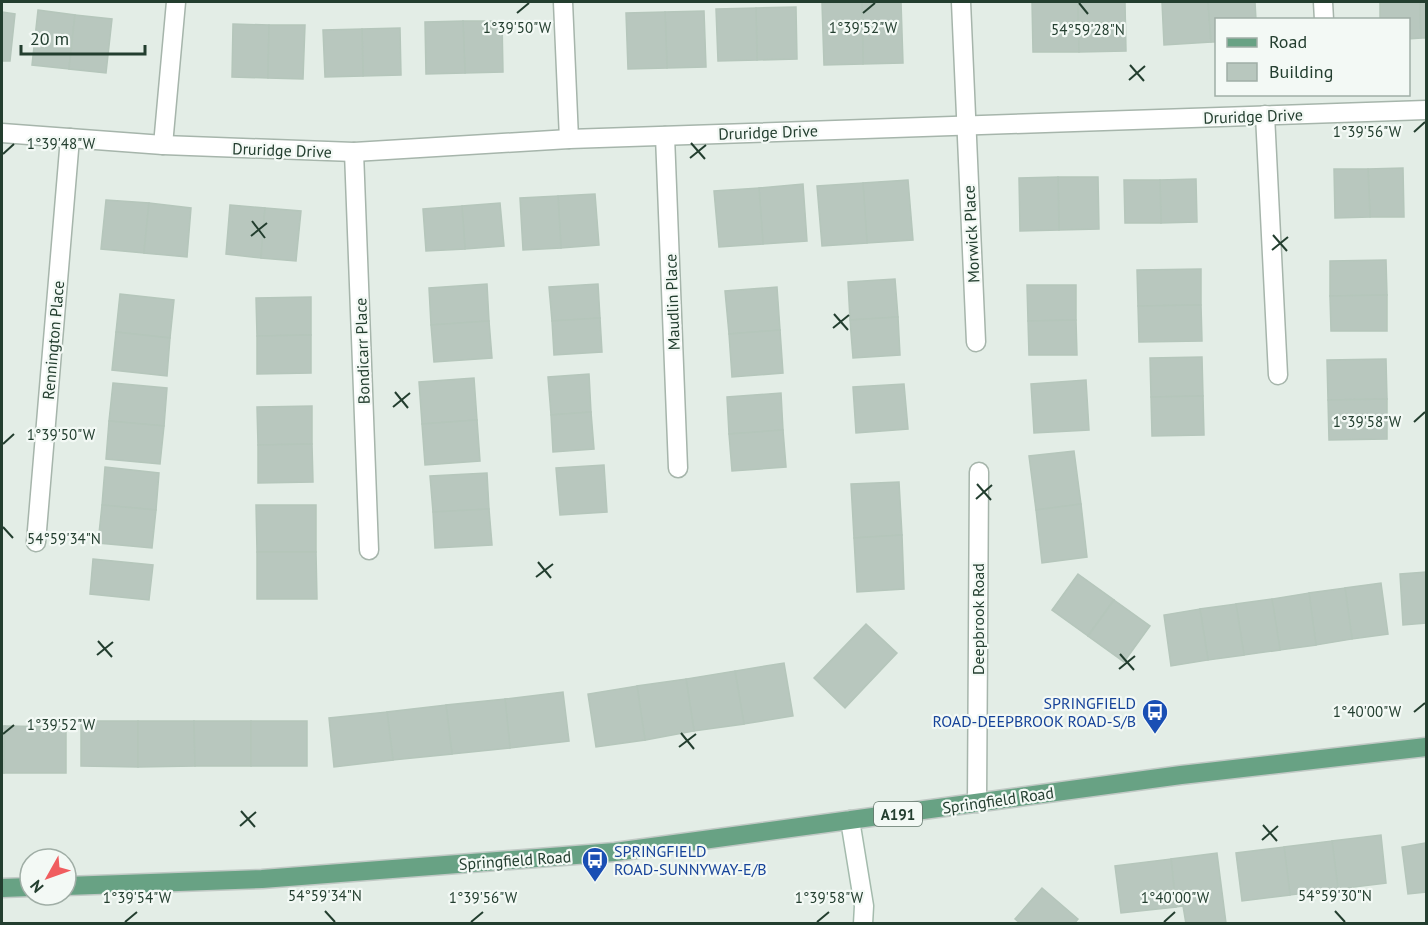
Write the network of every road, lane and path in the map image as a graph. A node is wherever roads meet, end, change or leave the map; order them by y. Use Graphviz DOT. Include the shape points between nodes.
graph roads {
  1 [pos="176,2"];
  2 [pos="563,2"];
  3 [pos="961,2"];
  4 [pos="1323,2"];
  5 [pos="1324,18"];
  6 [pos="1327,96"];
  7 [pos="1426,110"];
  8 [pos="1328,113"];
  9 [pos="1264,115"];
  10 [pos="966,125"];
  11 [pos="2,133"];
  12 [pos="665,135"];
  13 [pos="70,138"];
  14 [pos="569,139"];
  15 [pos="164,145"];
  16 [pos="354,152"];
  17 [pos="976,342"];
  18 [pos="1278,375"];
  19 [pos="678,468"];
  20 [pos="979,472"];
  21 [pos="36,542"];
  22 [pos="369,550"];
  23 [pos="1426,747"];
  24 [pos="977,803"];
  25 [pos="850,820"];
  26 [pos="78,886"];
  27 [pos="18,887"];
  28 [pos="2,888"];
  29 [pos="864,924"];
  1 -- 15 [label="street"];
  2 -- 14 [label="street"];
  3 -- 10 [label="street, Morwick Place"];
  4 -- 5 [label="street"];
  6 -- 8 [label="street"];
  7 -- 8 [label="street, Druridge Drive"];
  8 -- 9 [label="street, Druridge Drive"];
  9 -- 10 [label="street, Druridge Drive"];
  9 -- 18 [label="street"];
  10 -- 12 [label="street, Druridge Drive"];
  10 -- 17 [label="street, Morwick Place"];
  11 -- 13 [label="street, Druridge Drive"];
  12 -- 14 [label="street, Druridge Drive"];
  12 -- 19 [label="street, Maudlin Place"];
  13 -- 15 [label="street, Druridge Drive"];
  13 -- 21 [label="street, Rennington Place"];
  14 -- 16 [label="street, Druridge Drive"];
  15 -- 16 [label="street, Druridge Drive"];
  16 -- 22 [label="street, Bondicarr Place"];
  20 -- 24 [label="street, Deepbrook Road"];
  23 -- 24 [label="main road, Springfield Road / A191"];
  24 -- 25 [label="main road, Springfield Road / A191"];
  25 -- 26 [label="main road, Springfield Road / A191" via="615,852 262,879"];
  25 -- 29 [label="street"];
  27 -- 28 [label="main road"];
}
